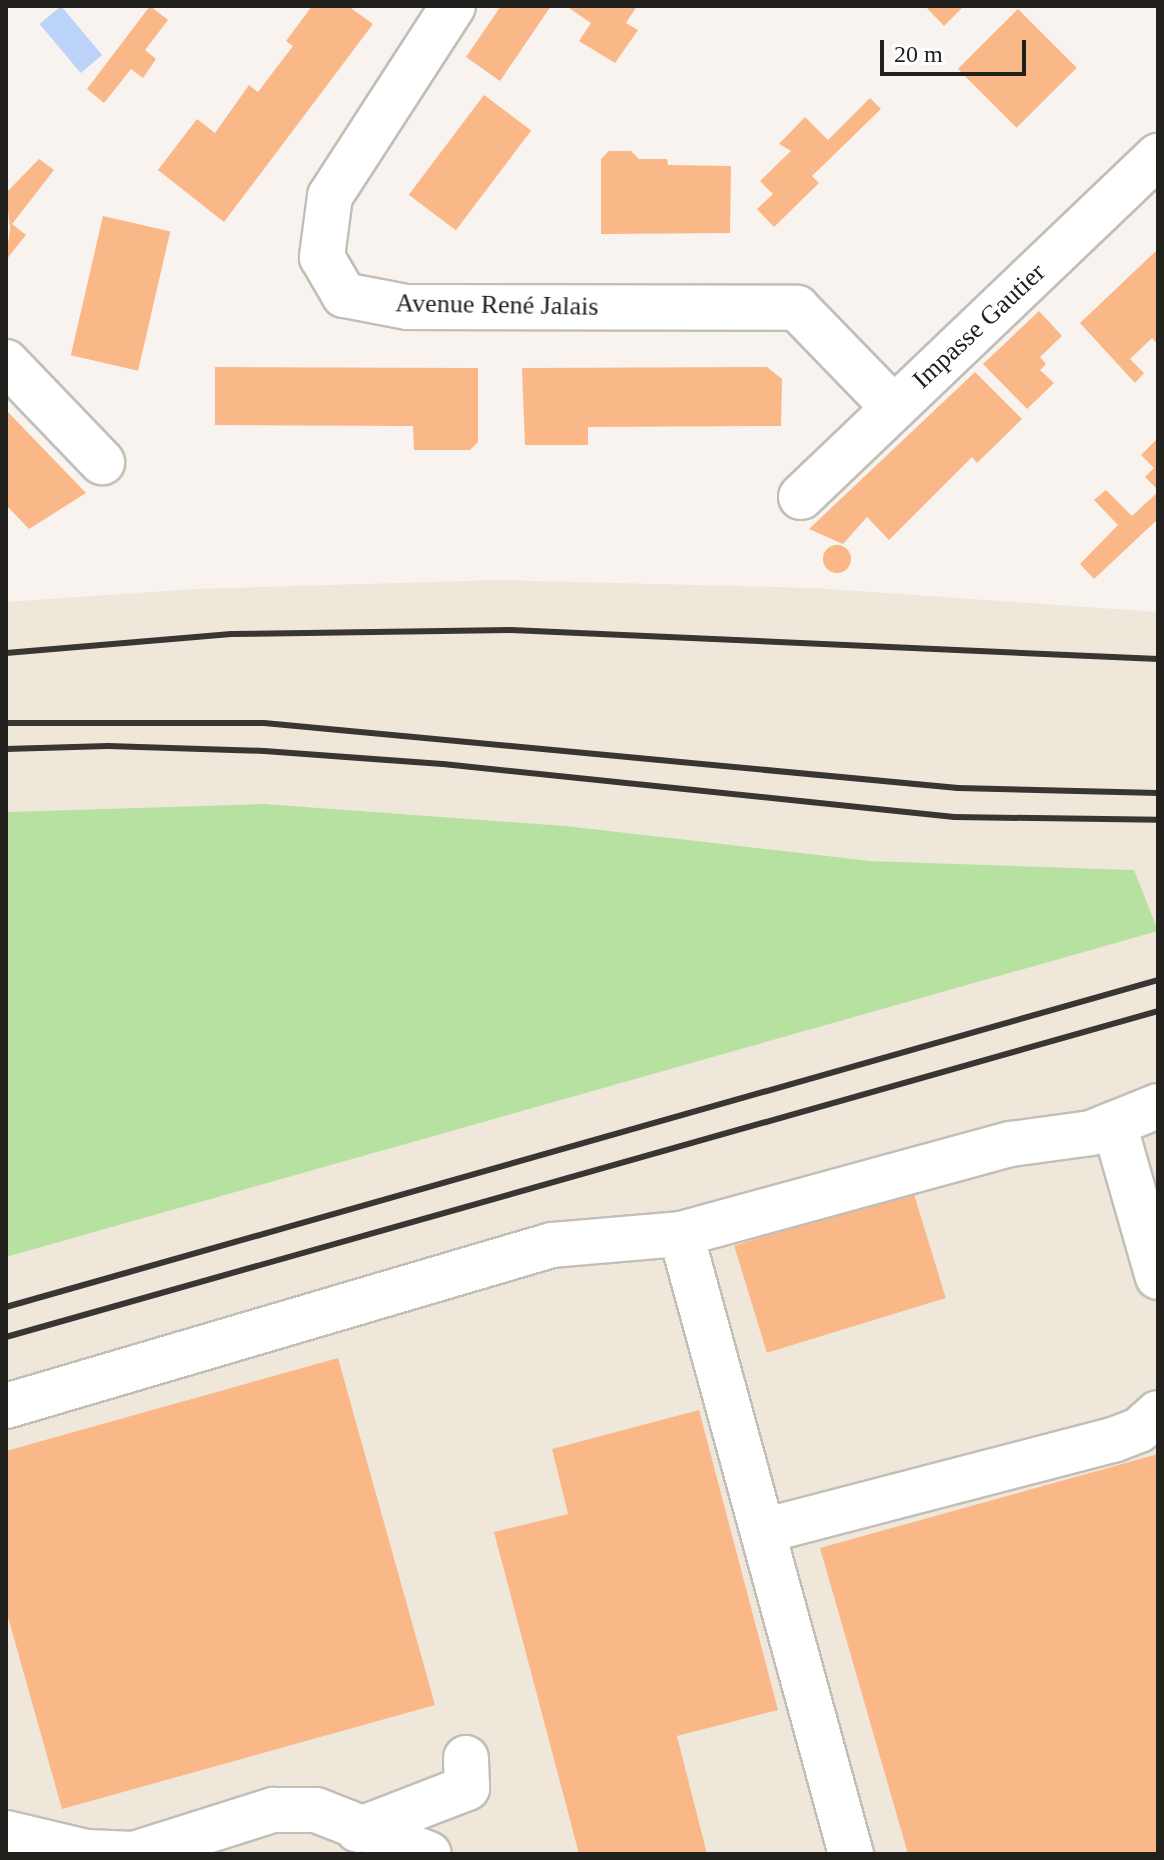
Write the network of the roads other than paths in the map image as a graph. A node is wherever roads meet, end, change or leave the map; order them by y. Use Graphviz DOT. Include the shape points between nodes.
graph roads {
  1 [pos="453,6"];
  2 [pos="1158,156"];
  3 [pos="6,362"];
  4 [pos="893,407"];
  5 [pos="102,462"];
  6 [pos="801,497"];
  7 [pos="1158,1106"];
  8 [pos="1114,1124"];
  9 [pos="681,1234"];
  10 [pos="1158,1277"];
  11 [pos="6,1406"];
  12 [pos="1158,1413"];
  13 [pos="763,1531"];
  14 [pos="466,1758"];
  15 [pos="358,1830"];
  16 [pos="6,1833"];
  17 [pos="429,1854"];
  18 [pos="851,1854"];
  1 -- 4 [label="street, Avenue René Jalais" via="330,196 322,257 344,295 407,307 797,308"];
  2 -- 4 [label="street, Impasse Gautier"];
  3 -- 5 [label="street"];
  4 -- 6 [label="street, Impasse Gautier"];
  7 -- 8 [label="street"];
  8 -- 9 [label="street" via="1091,1133 1011,1144"];
  8 -- 10 [label="street"];
  9 -- 11 [label="street" via="552,1245"];
  9 -- 13 [label="street"];
  12 -- 13 [label="street" via="1139,1430 1113,1440"];
  13 -- 18 [label="street"];
  14 -- 15 [label="street" via="467,1788"];
  15 -- 16 [label="street" via="316,1810 273,1810 134,1854 86,1852"];
  15 -- 17 [label="street"];
}
